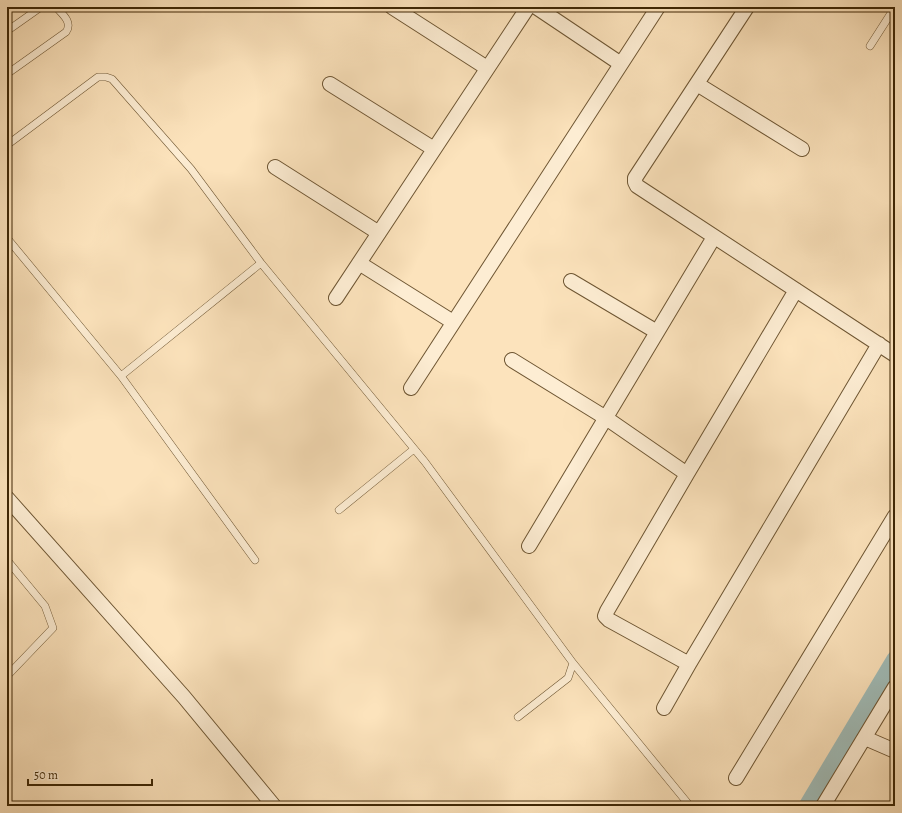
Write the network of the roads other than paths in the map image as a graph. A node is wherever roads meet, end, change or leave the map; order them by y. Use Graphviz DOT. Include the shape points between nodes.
graph roads {
  1 [pos="41,7"];
  2 [pos="56,7"];
  3 [pos="392,7"];
  4 [pos="528,7"];
  5 [pos="536,7"];
  6 [pos="658,7"];
  7 [pos="747,7"];
  8 [pos="895,7"];
  9 [pos="7,31"];
  10 [pos="870,46"];
  11 [pos="621,64"];
  12 [pos="487,68"];
  13 [pos="7,74"];
  14 [pos="330,84"];
  15 [pos="697,84"];
  16 [pos="7,145"];
  17 [pos="434,149"];
  18 [pos="802,149"];
  19 [pos="275,168"];
  20 [pos="379,233"];
  21 [pos="714,237"];
  22 [pos="7,238"];
  23 [pos="261,263"];
  24 [pos="359,263"];
  25 [pos="571,281"];
  26 [pos="796,290"];
  27 [pos="336,298"];
  28 [pos="453,322"];
  29 [pos="657,332"];
  30 [pos="879,344"];
  31 [pos="895,354"];
  32 [pos="512,360"];
  33 [pos="121,376"];
  34 [pos="411,388"];
  35 [pos="606,418"];
  36 [pos="414,449"];
  37 [pos="686,474"];
  38 [pos="7,498"];
  39 [pos="339,510"];
  40 [pos="895,516"];
  41 [pos="530,546"];
  42 [pos="7,560"];
  43 [pos="255,560"];
  44 [pos="573,663"];
  45 [pos="689,664"];
  46 [pos="7,676"];
  47 [pos="895,687"];
  48 [pos="664,708"];
  49 [pos="518,717"];
  50 [pos="865,738"];
  51 [pos="895,751"];
  52 [pos="736,778"];
  53 [pos="274,806"];
  54 [pos="690,806"];
  55 [pos="823,806"];
  1 -- 9 [label="lane"];
  2 -- 13 [label="lane" via="66,18 69,28"];
  3 -- 12 [label="street"];
  4 -- 12 [label="street"];
  5 -- 11 [label="street"];
  6 -- 11 [label="street"];
  7 -- 15 [label="street"];
  8 -- 10 [label="lane"];
  11 -- 28 [label="street"];
  12 -- 17 [label="street"];
  14 -- 17 [label="street"];
  15 -- 18 [label="street"];
  15 -- 21 [label="street" via="635,182 637,186"];
  16 -- 23 [label="lane" via="98,76 106,76 112,79 190,169"];
  17 -- 20 [label="street"];
  19 -- 20 [label="street"];
  20 -- 24 [label="street"];
  21 -- 26 [label="street"];
  21 -- 29 [label="street"];
  22 -- 33 [label="lane"];
  23 -- 33 [label="lane"];
  23 -- 36 [label="lane"];
  24 -- 27 [label="street"];
  24 -- 28 [label="street"];
  25 -- 29 [label="street"];
  26 -- 30 [label="street"];
  26 -- 37 [label="street"];
  28 -- 34 [label="street"];
  29 -- 35 [label="street"];
  30 -- 31 [label="street"];
  30 -- 45 [label="street"];
  32 -- 35 [label="street"];
  33 -- 43 [label="lane"];
  35 -- 37 [label="street"];
  35 -- 41 [label="street"];
  36 -- 39 [label="lane"];
  36 -- 44 [label="lane"];
  37 -- 45 [label="street" via="605,616"];
  38 -- 53 [label="street" via="184,697"];
  40 -- 52 [label="street"];
  42 -- 46 [label="lane" via="44,606 53,628"];
  44 -- 49 [label="lane" via="568,678"];
  44 -- 54 [label="lane"];
  45 -- 48 [label="street"];
  47 -- 50 [label="street"];
  50 -- 51 [label="street"];
  50 -- 55 [label="street"];
}
